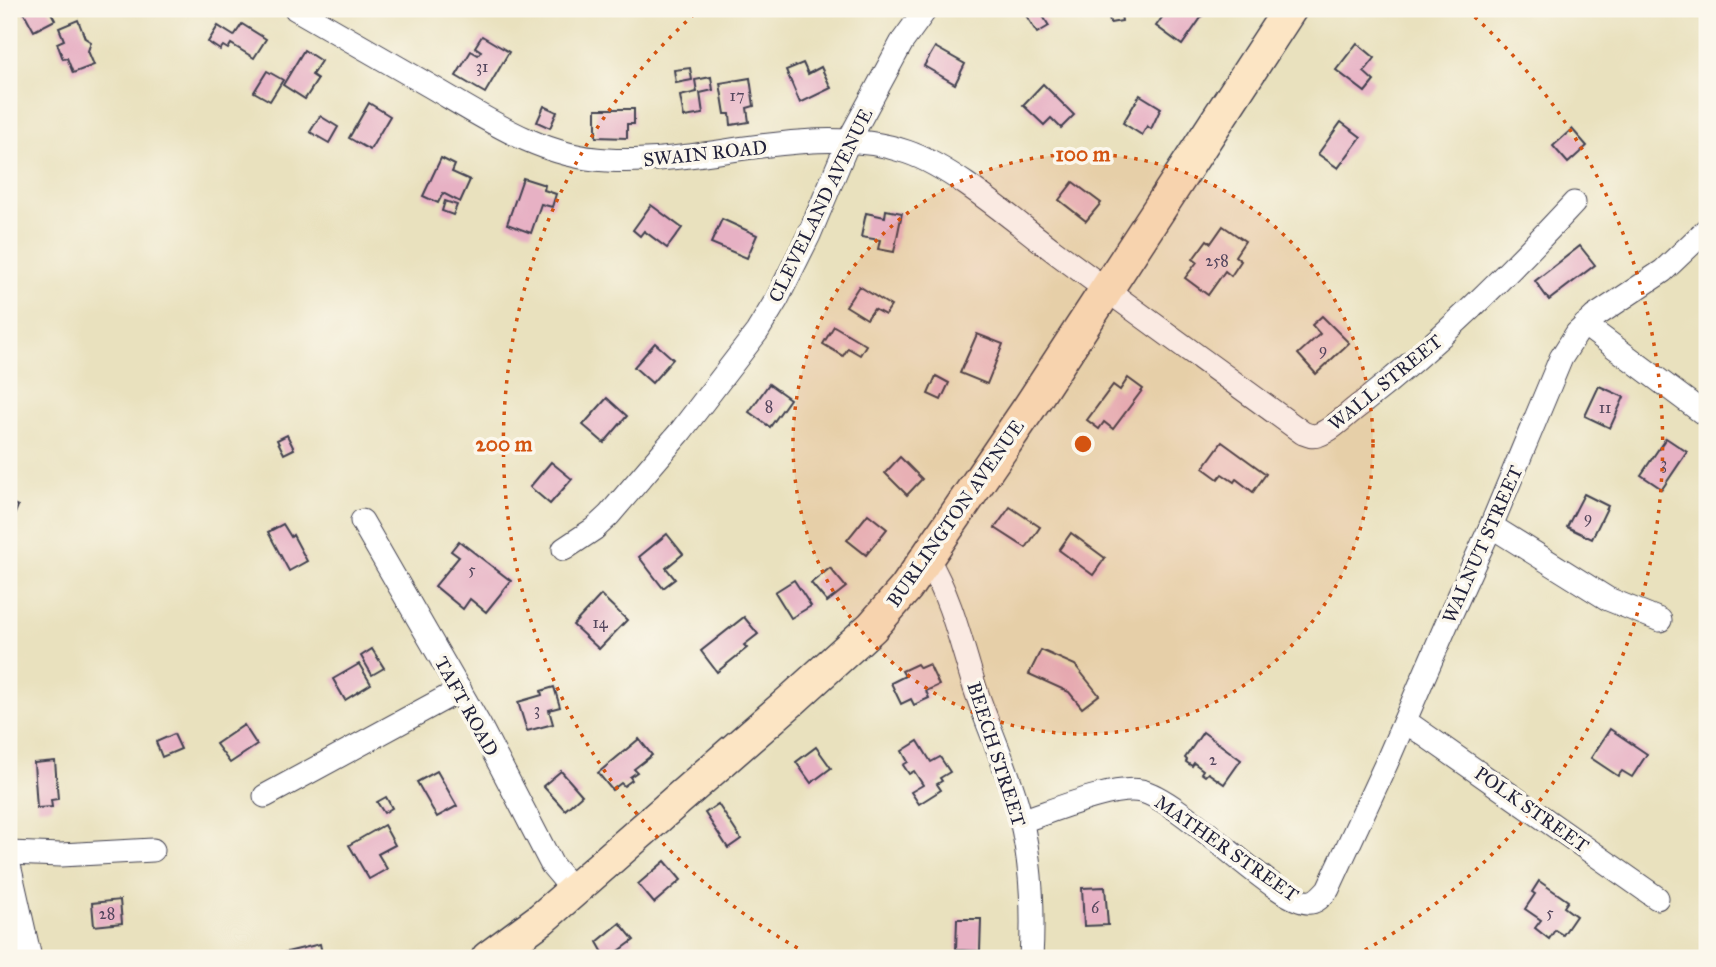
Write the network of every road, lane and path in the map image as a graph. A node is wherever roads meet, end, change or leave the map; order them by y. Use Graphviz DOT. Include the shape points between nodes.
graph roads {
  1 [pos="296,9"];
  2 [pos="926,9"];
  3 [pos="1290,9"];
  4 [pos="849,140"];
  5 [pos="1574,203"];
  6 [pos="1707,229"];
  7 [pos="1106,290"];
  8 [pos="1585,325"];
  9 [pos="1707,416"];
  10 [pos="362,521"];
  11 [pos="1491,526"];
  12 [pos="564,549"];
  13 [pos="928,558"];
  14 [pos="1660,620"];
  15 [pos="460,690"];
  16 [pos="1405,721"];
  17 [pos="265,796"];
  18 [pos="1021,821"];
  19 [pos="153,850"];
  20 [pos="9,853"];
  21 [pos="9,865"];
  22 [pos="573,890"];
  23 [pos="1657,898"];
  24 [pos="1312,902"];
  25 [pos="30,958"];
  26 [pos="488,958"];
  27 [pos="1031,958"];
  1 -- 4 [label="street, SWAIN ROAD" via="485,118 567,154 632,161"];
  2 -- 4 [label="street, CLEVELAND AVENUE" via="902,42"];
  3 -- 7 [label="main road, BURLINGTON AVENUE"];
  4 -- 7 [label="street, SWAIN ROAD" via="909,153 944,170"];
  4 -- 12 [label="street, CLEVELAND AVENUE" via="809,234 751,341 609,515"];
  5 -- 7 [label="street, WALL STREET" via="1454,325 1389,382 1316,436 1303,433"];
  6 -- 8 [label="street, WALNUT STREET" via="1663,271"];
  7 -- 13 [label="main road, BURLINGTON AVENUE"];
  8 -- 9 [label="street"];
  8 -- 11 [label="street, WALNUT STREET" via="1561,358"];
  10 -- 15 [label="street, TAFT ROAD"];
  11 -- 14 [label="street" via="1608,599"];
  11 -- 16 [label="street, WALNUT STREET"];
  13 -- 18 [label="street, BEECH STREET" via="948,599"];
  13 -- 22 [label="main road, BURLINGTON AVENUE" via="872,627"];
  15 -- 17 [label="street"];
  15 -- 22 [label="street, TAFT ROAD" via="552,864"];
  16 -- 23 [label="street, POLK STREET"];
  16 -- 24 [label="street, WALNUT STREET" via="1328,889"];
  18 -- 24 [label="street, MATHER STREET" via="1114,792 1142,791 1173,807 1282,890"];
  18 -- 27 [label="street, BEECH STREET" via="1033,900"];
  19 -- 20 [label="street"];
  21 -- 25 [label="street"];
  22 -- 26 [label="main road, BURLINGTON AVENUE"];
}
